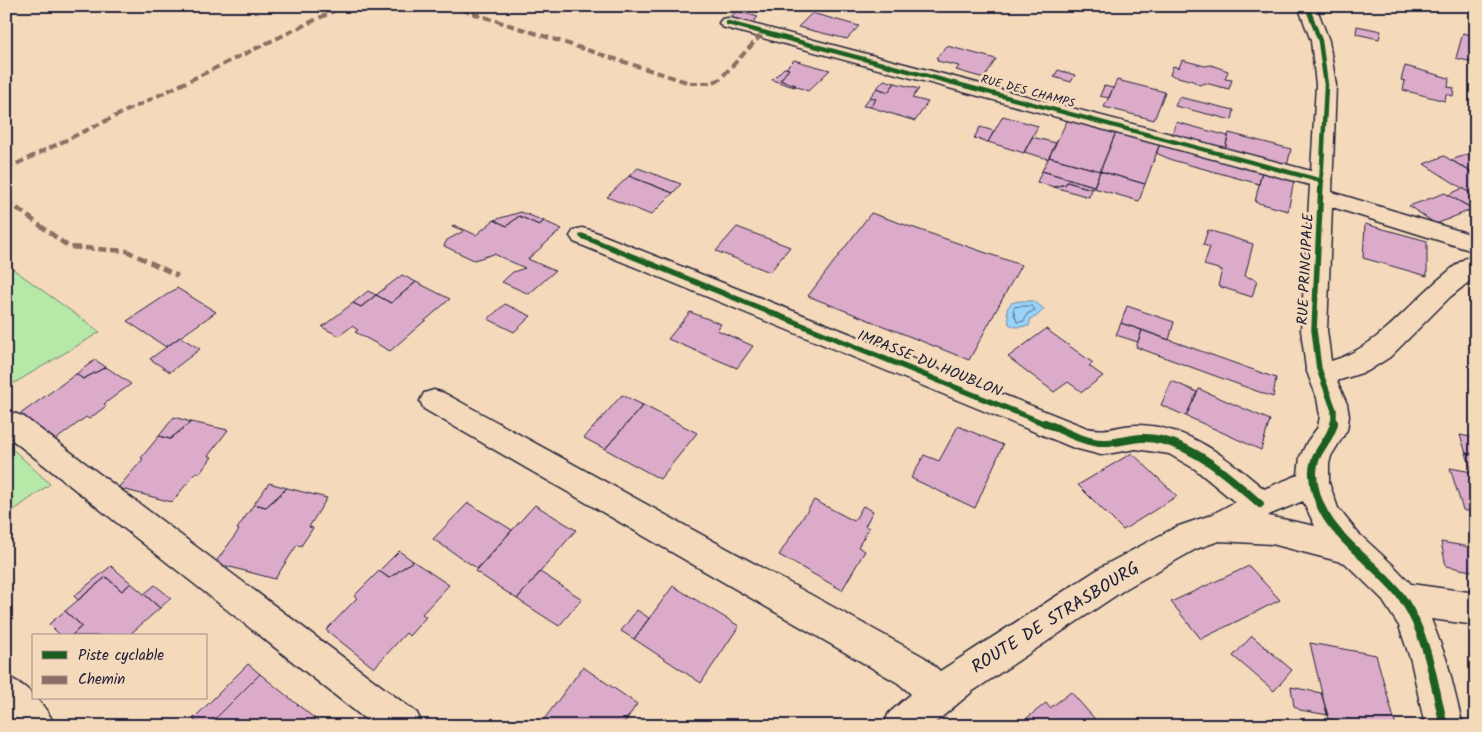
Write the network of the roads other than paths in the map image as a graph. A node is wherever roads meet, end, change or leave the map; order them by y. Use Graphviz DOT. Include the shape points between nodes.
graph roads {
  1 [pos="1307,6"];
  2 [pos="728,23"];
  3 [pos="1321,188"];
  4 [pos="582,236"];
  5 [pos="1476,244"];
  6 [pos="1476,262"];
  7 [pos="1321,375"];
  8 [pos="434,401"];
  9 [pos="14,424"];
  10 [pos="1313,483"];
  11 [pos="1260,504"];
  12 [pos="1219,527"];
  13 [pos="1352,550"];
  14 [pos="1402,599"];
  15 [pos="1476,609"];
  16 [pos="6,694"];
  17 [pos="939,695"];
  18 [pos="36,726"];
  19 [pos="404,726"];
  20 [pos="902,726"];
  21 [pos="1444,726"];
  1 -- 3 [label="street, RUE PRINCIPALE" via="1320,41 1326,85"];
  2 -- 3 [label="street, RUE DES CHAMPS"];
  3 -- 5 [label="street, RUE DES CHAMPS"];
  3 -- 7 [label="street, RUE PRINCIPALE" via="1314,330"];
  4 -- 11 [label="street, IMPASSE DU HOUBLON" via="1084,439 1102,443 1138,437 1155,438 1182,445 1205,458"];
  6 -- 7 [label="street" via="1380,350 1358,364"];
  7 -- 10 [label="street, RUE PRINCIPALE" via="1335,410 1331,435 1319,451 1313,468"];
  8 -- 17 [label="street" via="911,670"];
  9 -- 19 [label="street"];
  10 -- 11 [label="street, ROUTE DE STRASBOURG"];
  10 -- 13 [label="street, RUE PRINCIPALE" via="1329,523"];
  11 -- 12 [label="street, ROUTE DE STRASBOURG"];
  12 -- 13 [label="street, ROUTE DE STRASBOURG" via="1272,530"];
  12 -- 17 [label="street, ROUTE DE STRASBOURG" via="1187,538 1115,577"];
  13 -- 14 [label="street, RUE PRINCIPALE"];
  14 -- 15 [label="street"];
  14 -- 21 [label="street, RUE PRINCIPALE" via="1416,624 1427,655"];
  16 -- 18 [label="street"];
  17 -- 20 [label="street, ROUTE DE STRASBOURG"];
}
